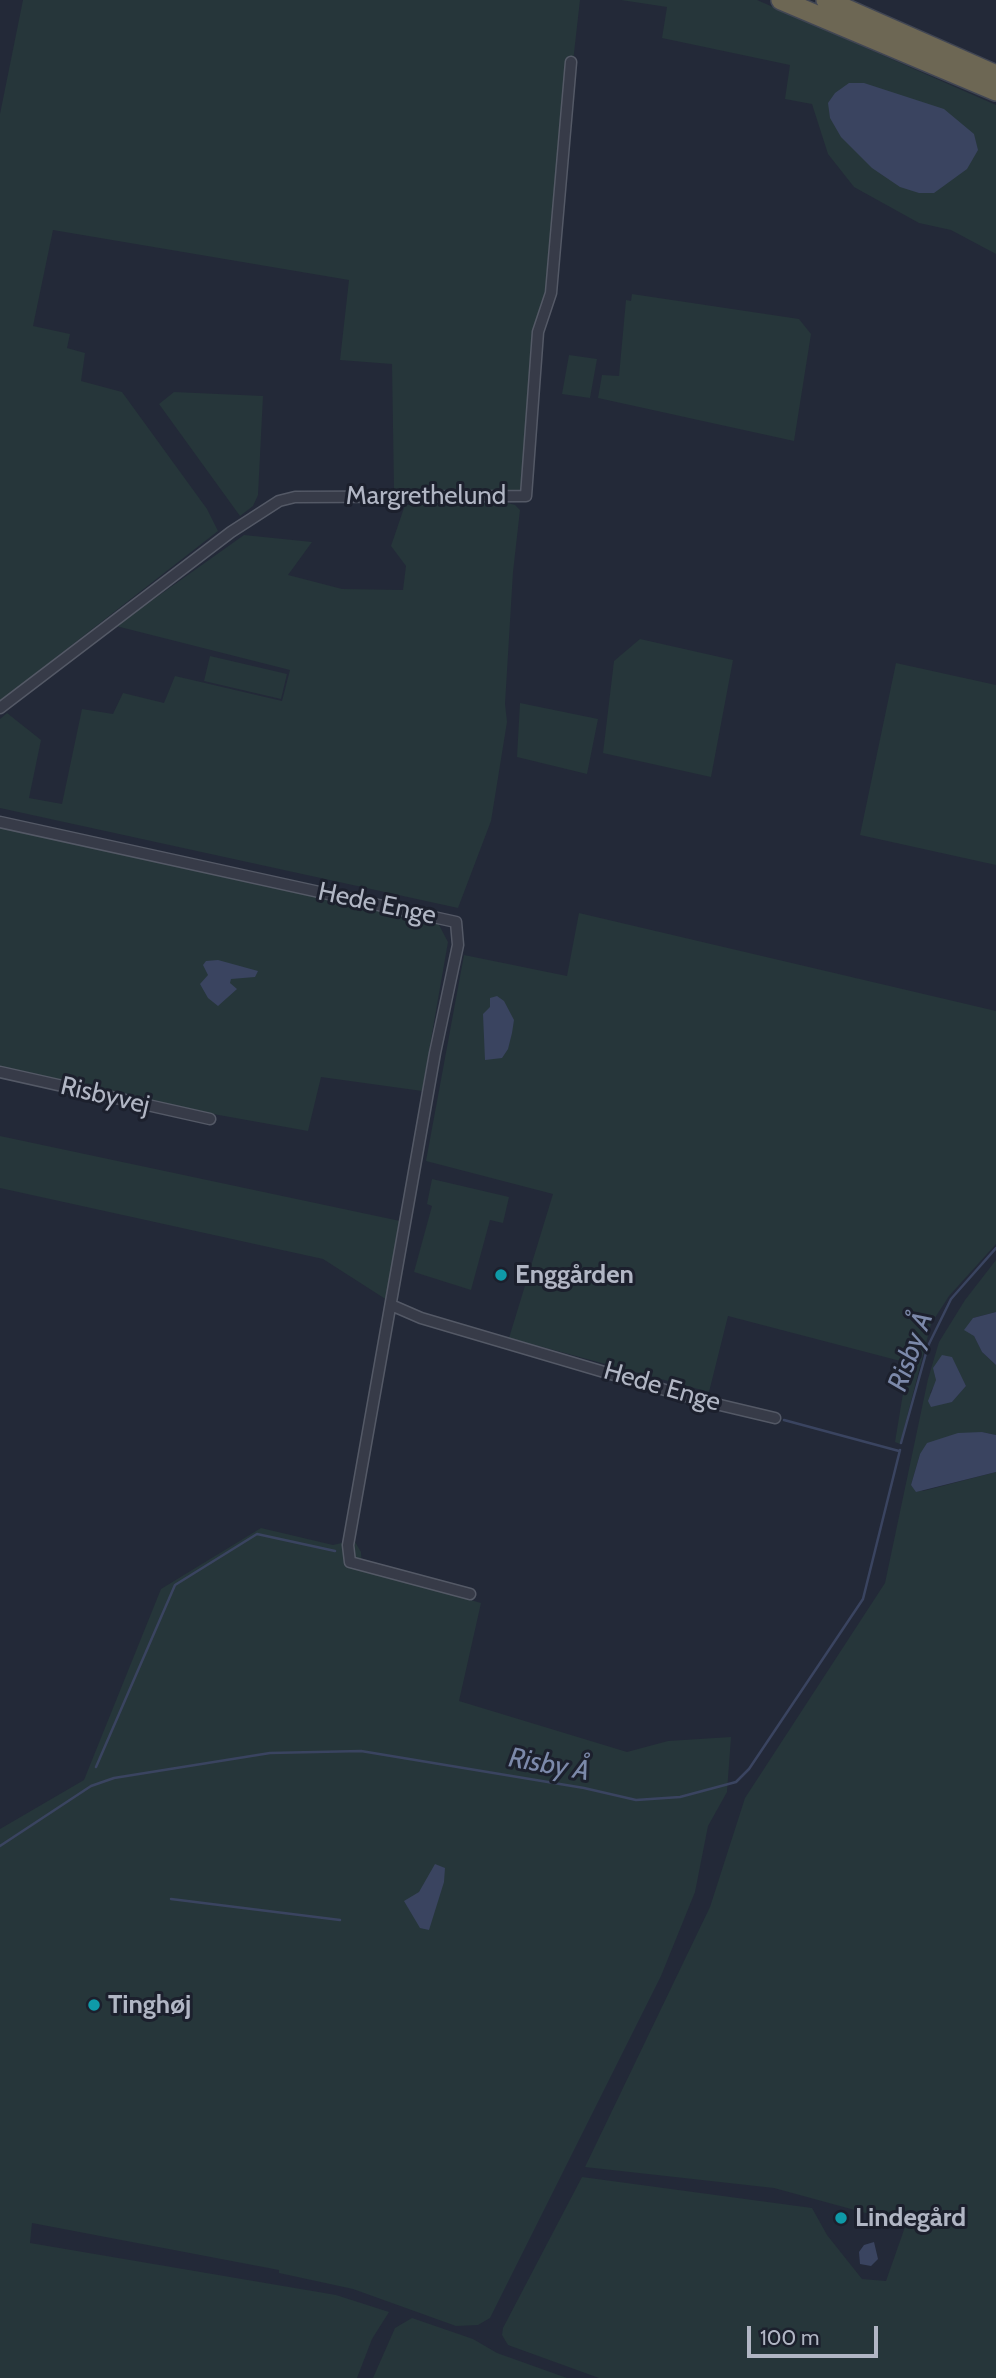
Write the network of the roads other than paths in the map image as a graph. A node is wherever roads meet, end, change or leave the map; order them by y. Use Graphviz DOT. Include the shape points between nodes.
graph roads {
  1 [pos="781,0"];
  2 [pos="826,0"];
  3 [pos="571,62"];
  4 [pos="996,75"];
  5 [pos="996,91"];
  6 [pos="0,708"];
  7 [pos="0,822"];
  8 [pos="0,1072"];
  9 [pos="210,1119"];
  10 [pos="391,1305"];
  11 [pos="775,1418"];
  12 [pos="470,1594"];
  1 -- 5 [label="highway"];
  2 -- 4 [label="highway"];
  3 -- 6 [label="street, Margrethelund" via="551,293 538,332 526,496 295,497 279,501"];
  7 -- 10 [label="street, Hede Enge" via="456,922 458,945"];
  8 -- 9 [label="street, Risbyvej"];
  10 -- 11 [label="street, Hede Enge" via="421,1318 699,1400"];
  10 -- 12 [label="street, Hede Enge" via="348,1545 350,1562"];
}
